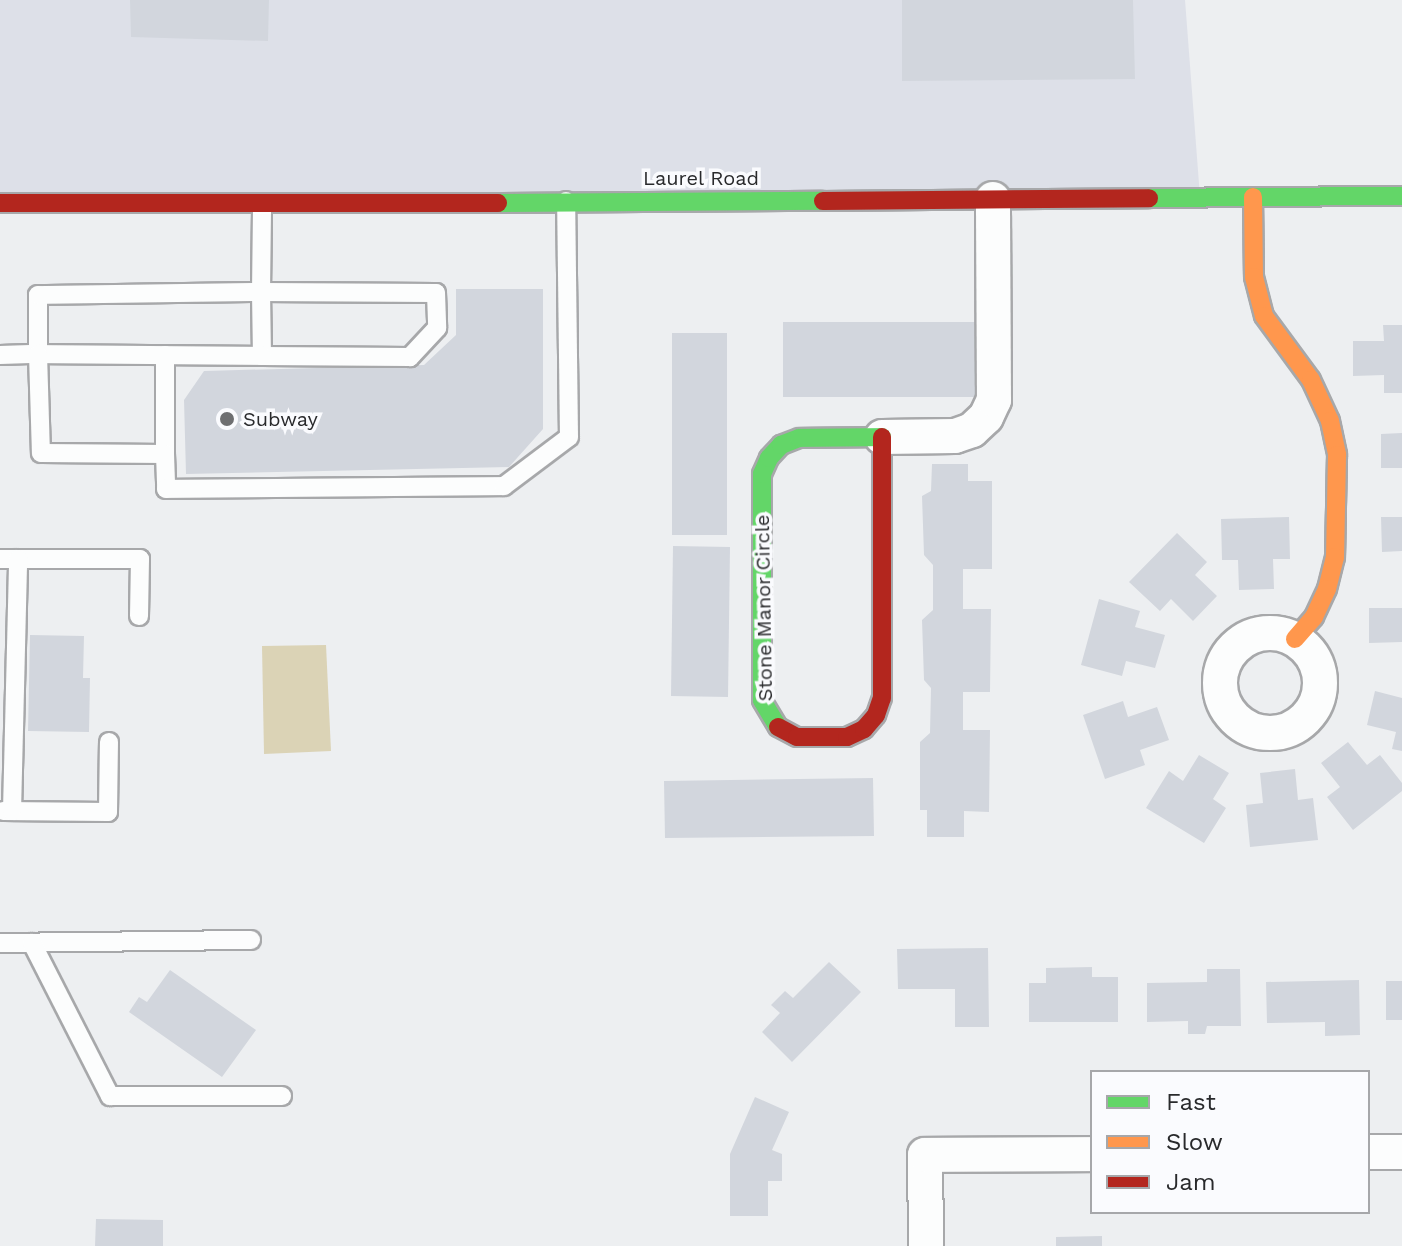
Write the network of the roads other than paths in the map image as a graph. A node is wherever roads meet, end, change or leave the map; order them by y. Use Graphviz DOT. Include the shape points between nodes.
graph roads {
  1 [pos="1402,196"];
  2 [pos="1253,197"];
  3 [pos="993,199"];
  4 [pos="566,201"];
  5 [pos="0,203"];
  6 [pos="262,205"];
  7 [pos="261,292"];
  8 [pos="38,354"];
  9 [pos="0,355"];
  10 [pos="165,355"];
  11 [pos="262,356"];
  12 [pos="882,437"];
  13 [pos="165,454"];
  14 [pos="9,559"];
  15 [pos="139,616"];
  16 [pos="1295,639"];
  17 [pos="109,742"];
  18 [pos="6,811"];
  19 [pos="251,940"];
  20 [pos="0,943"];
  21 [pos="32,943"];
  22 [pos="282,1096"];
  23 [pos="1370,1152"];
  24 [pos="1402,1152"];
  25 [pos="1090,1154"];
  26 [pos="926,1246"];
  1 -- 2 [label="street, Laurel Road"];
  2 -- 3 [label="street, Laurel Road"];
  2 -- 16 [label="street" via="1252,255 1264,316 1311,380 1330,421 1337,455 1335,557 1314,617"];
  3 -- 4 [label="street, Laurel Road"];
  3 -- 12 [label="street, Stone Manor Circle" via="994,400 972,430 955,436"];
  4 -- 6 [label="street, Laurel Road"];
  4 -- 13 [label="lane" via="569,437 504,486 166,489"];
  5 -- 6 [label="street, Laurel Road"];
  6 -- 7 [label="lane"];
  7 -- 8 [label="lane" via="38,295"];
  7 -- 11 [label="lane"];
  7 -- 11 [label="lane" via="436,293 437,328 410,357"];
  8 -- 9 [label="lane"];
  8 -- 10 [label="lane"];
  8 -- 13 [label="lane" via="41,453"];
  10 -- 11 [label="lane"];
  10 -- 13 [label="lane"];
  12 -- 12 [label="street, Stone Manor Circle" via="799,438 781,445 762,474 762,700 780,730 797,737 856,733 876,715 882,698"];
  14 -- 15 [label="lane" via="140,559"];
  14 -- 18 [label="lane"];
  17 -- 18 [label="lane" via="108,812"];
  19 -- 21 [label="lane"];
  20 -- 21 [label="lane"];
  21 -- 22 [label="lane" via="110,1096"];
  23 -- 24 [label="street"];
  25 -- 26 [label="street" via="925,1155"];
}
